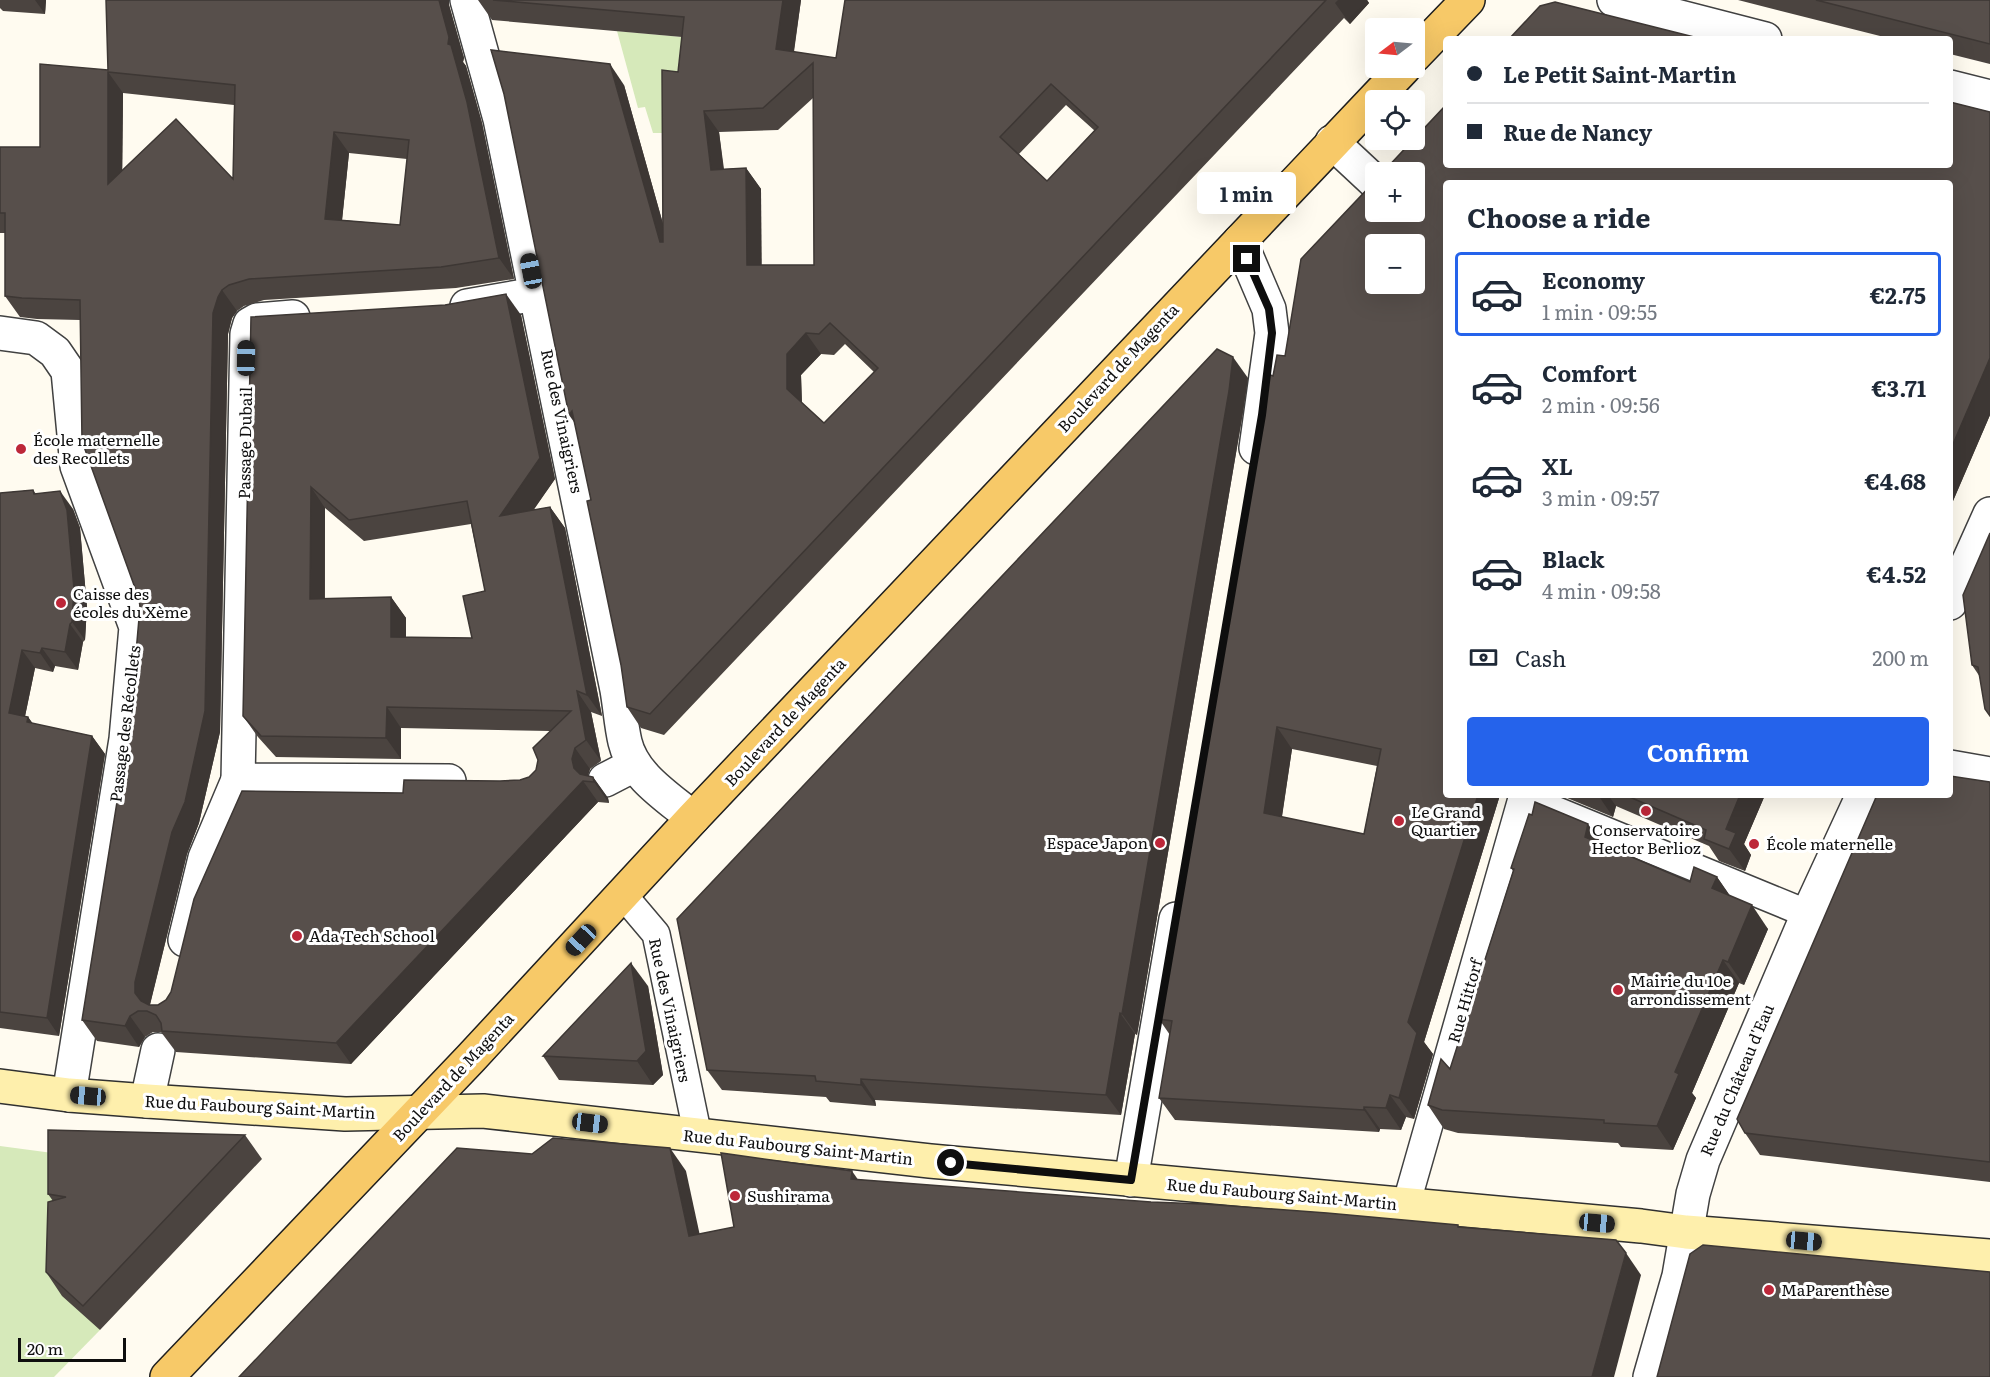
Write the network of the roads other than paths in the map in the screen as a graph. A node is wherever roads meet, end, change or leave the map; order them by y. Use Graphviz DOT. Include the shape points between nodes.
graph roads {
  1 [pos="467,0"];
  2 [pos="1468,0"];
  3 [pos="1614,0"];
  4 [pos="1753,36"];
  5 [pos="1425,45"];
  6 [pos="1394,78"];
  7 [pos="1953,88"];
  8 [pos="1990,97"];
  9 [pos="1332,142"];
  10 [pos="1365,173"];
  11 [pos="1240,241"];
  12 [pos="536,294"];
  13 [pos="435,308"];
  14 [pos="321,315"];
  15 [pos="0,333"];
  16 [pos="1252,473"];
  17 [pos="1990,514"];
  18 [pos="1953,596"];
  19 [pos="634,765"];
  20 [pos="1953,768"];
  21 [pos="1990,774"];
  22 [pos="238,780"];
  23 [pos="605,780"];
  24 [pos="476,782"];
  25 [pos="1522,798"];
  26 [pos="1528,798"];
  27 [pos="1862,798"];
  28 [pos="693,818"];
  29 [pos="1180,893"];
  30 [pos="623,895"];
  31 [pos="1808,914"];
  32 [pos="177,974"];
  33 [pos="158,1050"];
  34 [pos="0,1086"];
  35 [pos="69,1095"];
  36 [pos="147,1101"];
  37 [pos="419,1111"];
  38 [pos="698,1136"];
  39 [pos="1131,1180"];
  40 [pos="1406,1205"];
  41 [pos="1686,1232"];
  42 [pos="1990,1256"];
  43 [pos="166,1377"];
  44 [pos="1650,1377"];
  1 -- 12 [label="street, Rue des Vinaigriers" via="500,119"];
  2 -- 5 [label="main road"];
  3 -- 4 [label="street"];
  6 -- 9 [label="main road, Boulevard de Magenta"];
  7 -- 8 [label="street"];
  9 -- 10 [label="street"];
  9 -- 11 [label="main road, Boulevard de Magenta"];
  11 -- 16 [label="street" via="1269,309 1272,333"];
  11 -- 28 [label="main road, Boulevard de Magenta"];
  12 -- 13 [label="street"];
  12 -- 19 [label="street, Rue des Vinaigriers" via="618,690 625,742"];
  14 -- 22 [label="street, Passage Dubail" via="257,320 250,324 247,334"];
  15 -- 35 [label="street, Passage des Récollets" via="36,338 56,352 68,371 77,466 136,627 126,739"];
  17 -- 18 [label="street"];
  19 -- 23 [label="street"];
  19 -- 28 [label="street, Rue des Vinaigriers"];
  20 -- 21 [label="street"];
  22 -- 24 [label="street"];
  22 -- 32 [label="street, Passage Dubail" via="205,858"];
  25 -- 40 [label="street, Rue Hittorf"];
  26 -- 31 [label="street"];
  27 -- 31 [label="street, Rue du Château d'Eau"];
  28 -- 30 [label="main road, Boulevard de Magenta"];
  29 -- 39 [label="street"];
  30 -- 37 [label="main road, Boulevard de Magenta"];
  30 -- 38 [label="street, Rue des Vinaigriers" via="656,934"];
  31 -- 41 [label="street, Rue du Château d'Eau" via="1703,1160"];
  33 -- 36 [label="street"];
  34 -- 35 [label="main road, Rue du Faubourg Saint-Martin"];
  35 -- 36 [label="main road, Rue du Faubourg Saint-Martin"];
  36 -- 37 [label="main road, Rue du Faubourg Saint-Martin" via="345,1114"];
  37 -- 38 [label="main road, Rue du Faubourg Saint-Martin" via="483,1112"];
  37 -- 43 [label="main road, Boulevard de Magenta"];
  38 -- 39 [label="main road, Rue du Faubourg Saint-Martin"];
  39 -- 40 [label="main road, Rue du Faubourg Saint-Martin"];
  40 -- 41 [label="main road, Rue du Faubourg Saint-Martin"];
  41 -- 42 [label="main road, Rue du Faubourg Saint-Martin"];
  41 -- 44 [label="street, Rue du Château d'Eau" via="1679,1276"];
}
